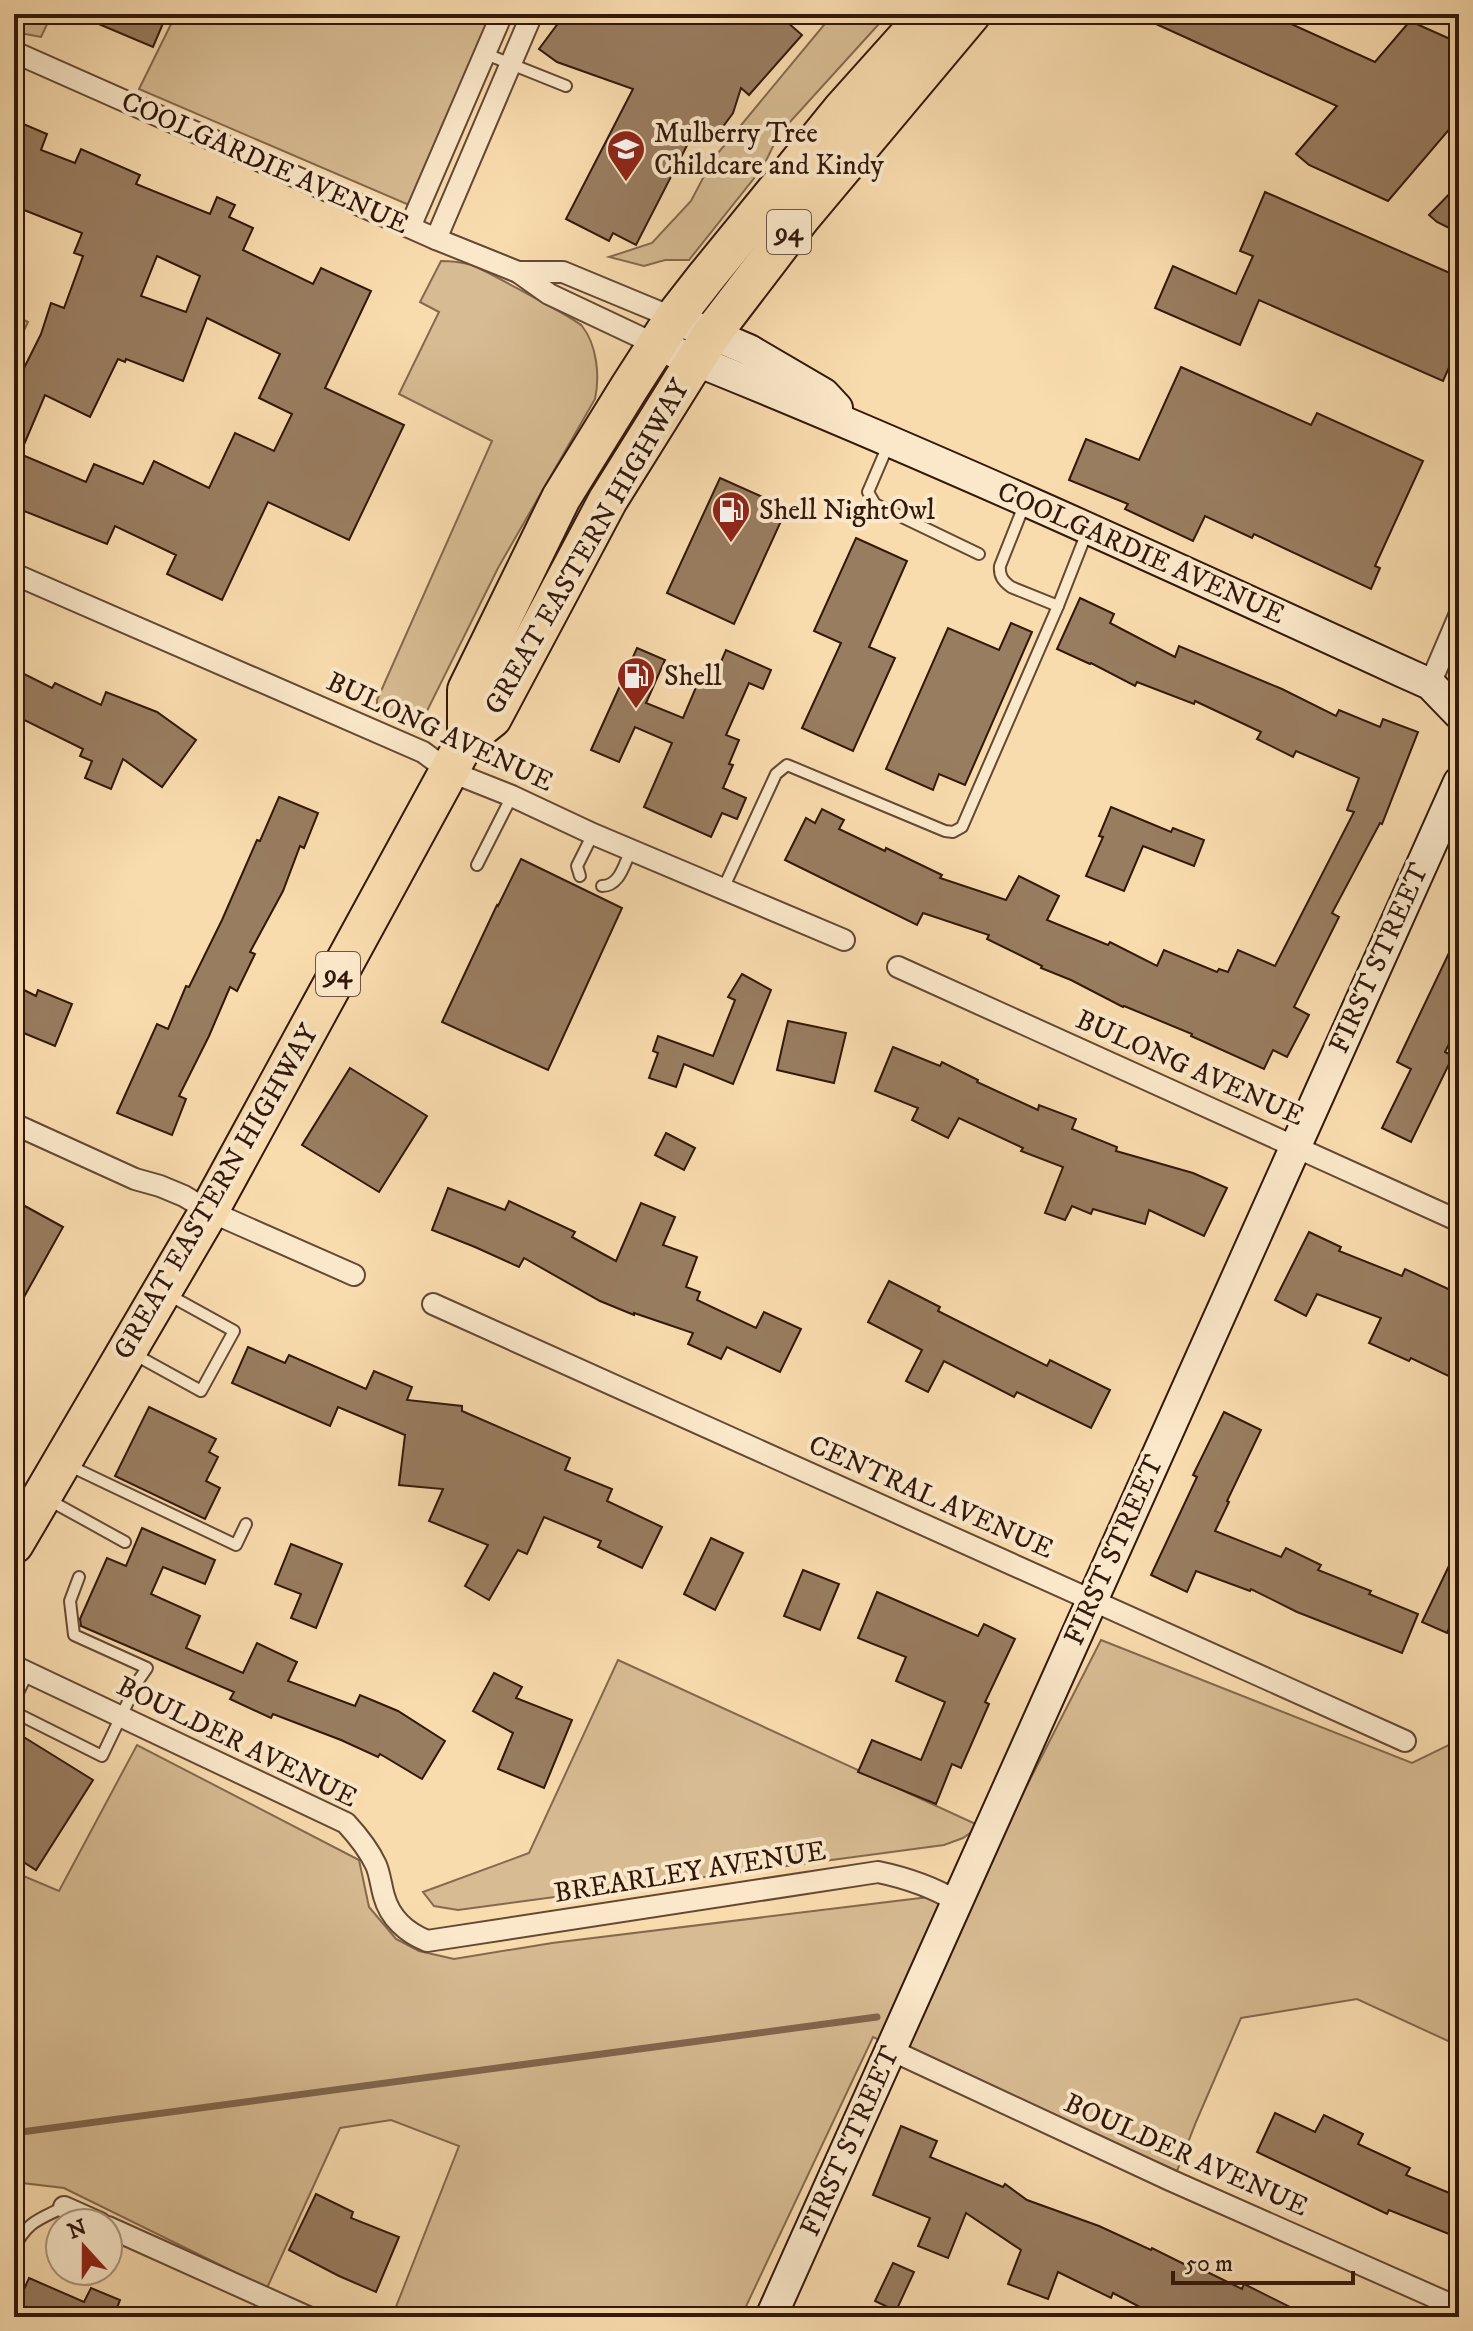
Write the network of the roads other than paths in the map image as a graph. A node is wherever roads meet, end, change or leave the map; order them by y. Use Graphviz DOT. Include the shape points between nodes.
graph roads {
  1 [pos="502,14"];
  2 [pos="532,14"];
  3 [pos="928,14"];
  4 [pos="971,14"];
  5 [pos="14,52"];
  6 [pos="486,54"];
  7 [pos="510,64"];
  8 [pos="566,86"];
  9 [pos="410,227"];
  10 [pos="436,239"];
  11 [pos="518,272"];
  12 [pos="666,332"];
  13 [pos="703,347"];
  14 [pos="890,441"];
  15 [pos="1026,501"];
  16 [pos="1088,528"];
  17 [pos="979,554"];
  18 [pos="14,574"];
  19 [pos="1058,606"];
  20 [pos="1459,616"];
  21 [pos="1444,686"];
  22 [pos="1459,714"];
  23 [pos="467,738"];
  24 [pos="449,771"];
  25 [pos="1459,781"];
  26 [pos="512,796"];
  27 [pos="593,834"];
  28 [pos="631,850"];
  29 [pos="477,865"];
  30 [pos="580,876"];
  31 [pos="602,886"];
  32 [pos="723,889"];
  33 [pos="844,940"];
  34 [pos="898,967"];
  35 [pos="14,1124"];
  36 [pos="1294,1146"];
  37 [pos="209,1211"];
  38 [pos="1459,1221"];
  39 [pos="354,1275"];
  40 [pos="162,1291"];
  41 [pos="433,1304"];
  42 [pos="127,1350"];
  43 [pos="66,1451"];
  44 [pos="29,1502"];
  45 [pos="246,1524"];
  46 [pos="125,1542"];
  47 [pos="14,1544"];
  48 [pos="79,1577"];
  49 [pos="1093,1599"];
  50 [pos="21,1669"];
  51 [pos="14,1701"];
  52 [pos="14,1712"];
  53 [pos="122,1716"];
  54 [pos="1405,1741"];
  55 [pos="958,1902"];
  56 [pos="427,1941"];
  57 [pos="891,2050"];
  58 [pos="44,2217"];
  59 [pos="124,2234"];
  60 [pos="14,2248"];
  61 [pos="1459,2308"];
  62 [pos="308,2317"];
  63 [pos="771,2317"];
  1 -- 6 [label="street"];
  2 -- 7 [label="street"];
  3 -- 12 [label="highway, GREAT EASTERN HIGHWAY / 94" via="842,110"];
  4 -- 13 [label="highway, GREAT EASTERN HIGHWAY / 94" via="801,217"];
  5 -- 9 [label="street, COOLGARDIE AVENUE"];
  6 -- 7 [label="lane"];
  6 -- 9 [label="street"];
  7 -- 8 [label="lane"];
  7 -- 10 [label="street"];
  9 -- 10 [label="street, COOLGARDIE AVENUE"];
  10 -- 11 [label="street, COOLGARDIE AVENUE"];
  11 -- 12 [label="street, COOLGARDIE AVENUE" via="549,294"];
  11 -- 12 [label="street, COOLGARDIE AVENUE" via="563,272"];
  12 -- 13 [label="street, COOLGARDIE AVENUE"];
  12 -- 23 [label="highway, GREAT EASTERN HIGHWAY / 94" via="561,498 493,633 467,690"];
  13 -- 14 [label="street, COOLGARDIE AVENUE"];
  13 -- 23 [label="highway, GREAT EASTERN HIGHWAY / 94" via="608,500 492,718"];
  14 -- 15 [label="street, COOLGARDIE AVENUE"];
  14 -- 17 [label="lane" via="868,492 870,499"];
  15 -- 16 [label="street, COOLGARDIE AVENUE"];
  15 -- 19 [label="lane" via="1000,574 1011,587"];
  16 -- 19 [label="lane"];
  16 -- 21 [label="street, COOLGARDIE AVENUE"];
  18 -- 24 [label="street, BULONG AVENUE" via="423,752"];
  19 -- 32 [label="lane" via="962,827 945,831 787,765 776,774"];
  20 -- 21 [label="street"];
  21 -- 22 [label="street, COOLGARDIE AVENUE"];
  23 -- 24 [label="highway, GREAT EASTERN HIGHWAY / 94"];
  24 -- 26 [label="street, BULONG AVENUE"];
  24 -- 37 [label="highway, GREAT EASTERN HIGHWAY / 94"];
  25 -- 36 [label="street, FIRST STREET"];
  26 -- 27 [label="street, BULONG AVENUE"];
  26 -- 29 [label="lane"];
  27 -- 28 [label="street, BULONG AVENUE"];
  27 -- 30 [label="lane" via="577,866"];
  28 -- 31 [label="lane" via="616,882"];
  28 -- 32 [label="street, BULONG AVENUE"];
  32 -- 33 [label="street, BULONG AVENUE"];
  34 -- 36 [label="street, BULONG AVENUE"];
  35 -- 37 [label="street"];
  36 -- 38 [label="street, BULONG AVENUE"];
  36 -- 49 [label="street, FIRST STREET"];
  37 -- 39 [label="street"];
  37 -- 40 [label="highway, GREAT EASTERN HIGHWAY / 94"];
  40 -- 42 [label="highway, GREAT EASTERN HIGHWAY / 94"];
  40 -- 42 [label="lane" via="234,1331 201,1391"];
  41 -- 49 [label="street, CENTRAL AVENUE"];
  42 -- 43 [label="highway, GREAT EASTERN HIGHWAY / 94"];
  43 -- 44 [label="highway, GREAT EASTERN HIGHWAY / 94"];
  43 -- 45 [label="lane" via="236,1545"];
  44 -- 46 [label="lane"];
  44 -- 47 [label="highway, GREAT EASTERN HIGHWAY / 94"];
  48 -- 53 [label="lane" via="70,1601 74,1635 147,1668"];
  49 -- 54 [label="street, CENTRAL AVENUE"];
  49 -- 55 [label="street, FIRST STREET"];
  50 -- 51 [label="lane"];
  50 -- 53 [label="street, BOULDER AVENUE"];
  52 -- 53 [label="lane" via="102,1756"];
  53 -- 56 [label="street, BOULDER AVENUE" via="346,1823 363,1840 398,1922"];
  55 -- 56 [label="street, BREARLEY AVENUE" via="878,1872"];
  55 -- 57 [label="street, FIRST STREET"];
  57 -- 61 [label="street, BOULDER AVENUE"];
  57 -- 63 [label="street, FIRST STREET"];
  58 -- 60 [label="lane" via="31,2223"];
  59 -- 62 [label="street"];
}
